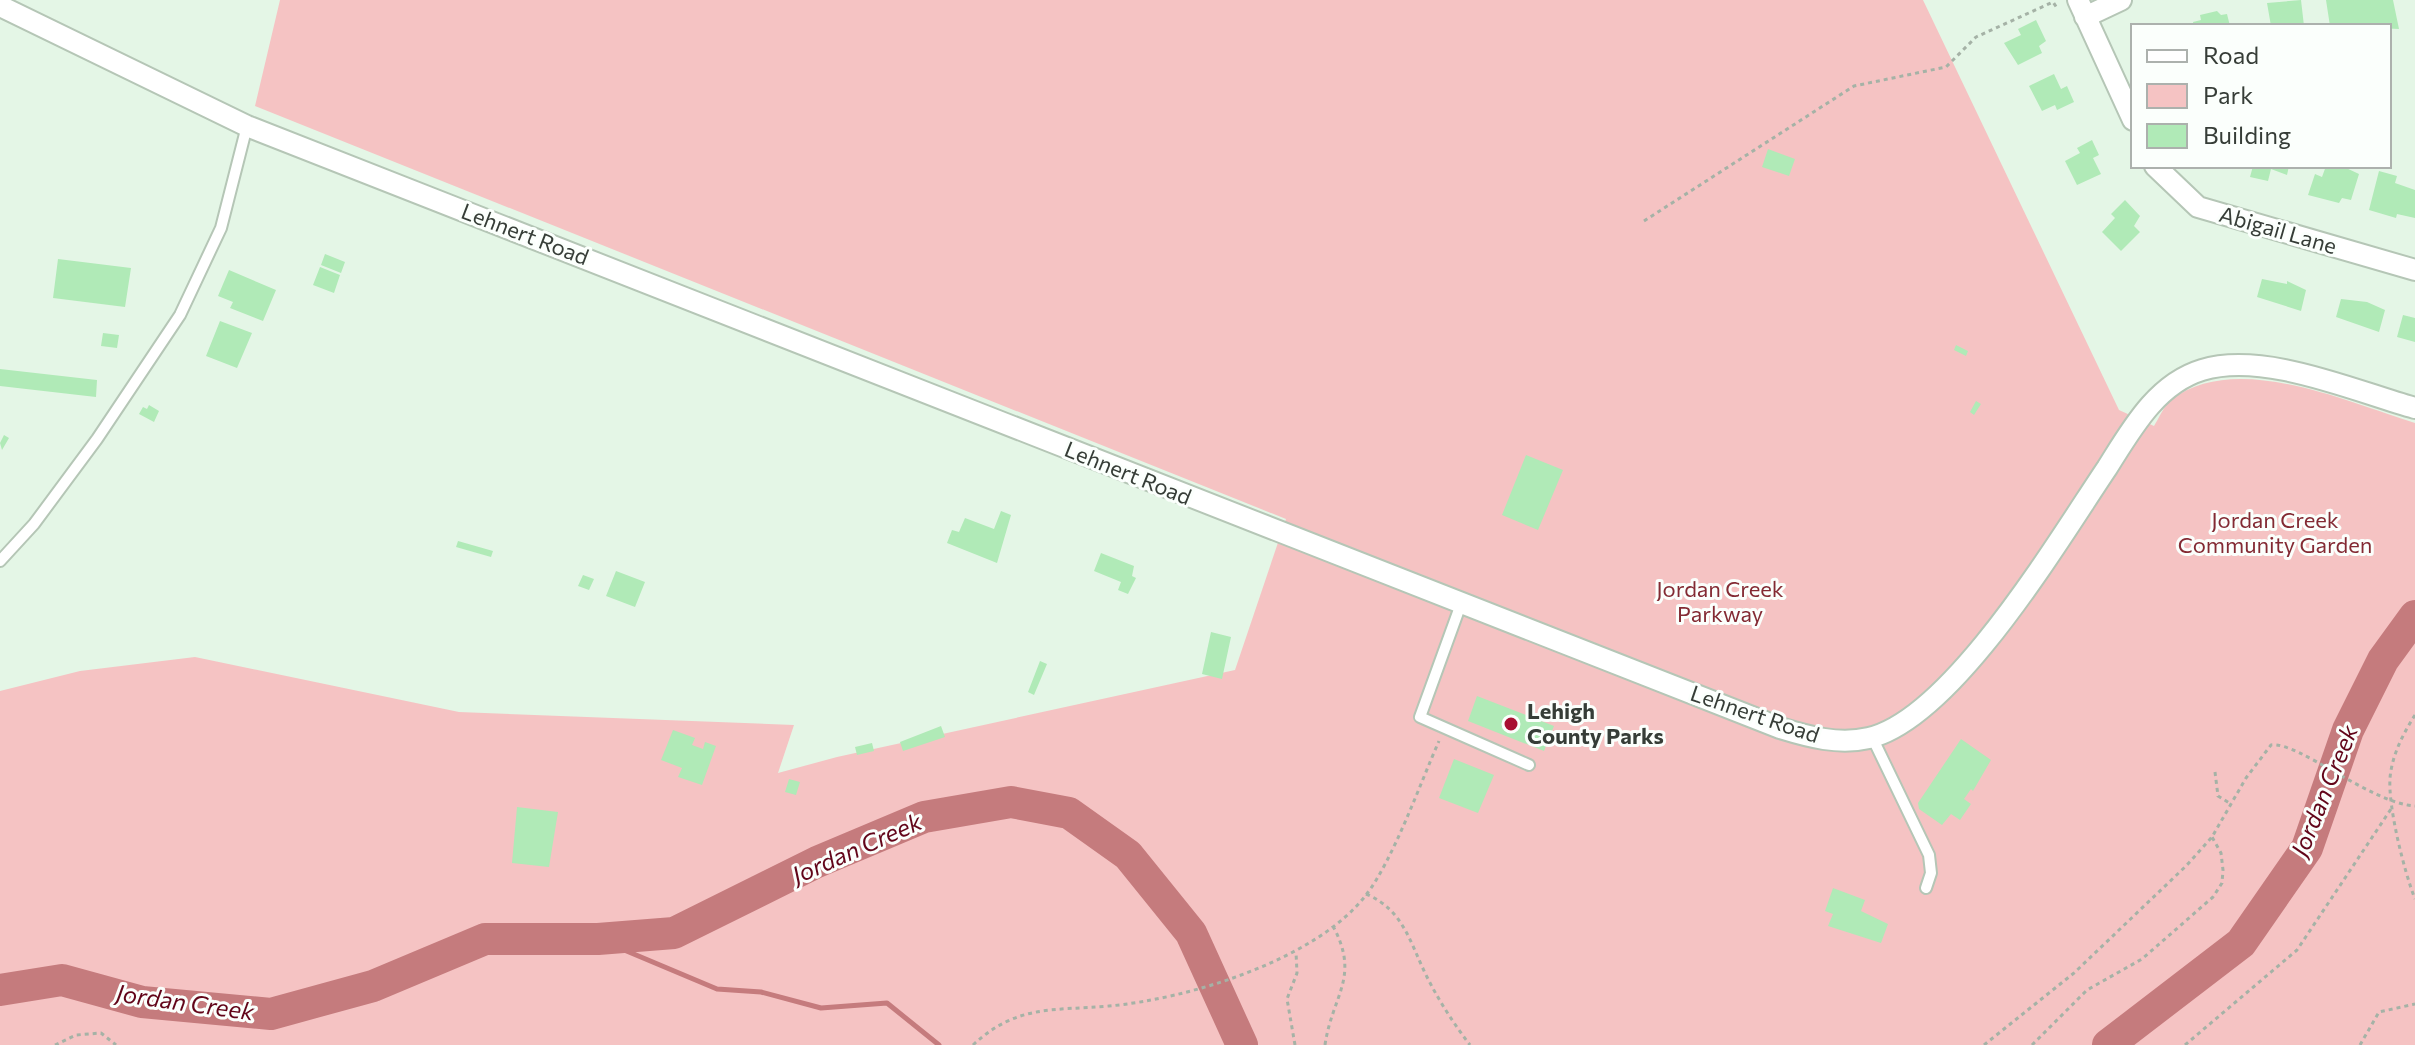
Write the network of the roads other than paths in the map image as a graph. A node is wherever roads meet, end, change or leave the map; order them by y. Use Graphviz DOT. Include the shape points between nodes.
graph roads {
  1 [pos="2121,0"];
  2 [pos="0,6"];
  3 [pos="2082,8"];
  4 [pos="2131,116"];
  5 [pos="247,126"];
  6 [pos="2157,168"];
  7 [pos="2415,270"];
  8 [pos="2415,408"];
  9 [pos="0,561"];
  10 [pos="1461,604"];
  11 [pos="1872,737"];
  12 [pos="1529,765"];
  13 [pos="1926,888"];
  1 -- 3 [label="street"];
  2 -- 5 [label="street, Lehnert Road"];
  3 -- 4 [label="street"];
  5 -- 9 [label="lane" via="221,228 180,315 89,449"];
  5 -- 10 [label="street, Lehnert Road"];
  6 -- 7 [label="street, Abigail Lane" via="2198,207"];
  8 -- 11 [label="street, Lehnert Road" via="2290,372 2222,366 2184,377 2143,414 2045,560 1939,695 1901,724"];
  10 -- 11 [label="street, Lehnert Road" via="1795,733 1835,740"];
  10 -- 12 [label="lane" via="1420,717"];
  11 -- 13 [label="lane" via="1929,855"];
}
